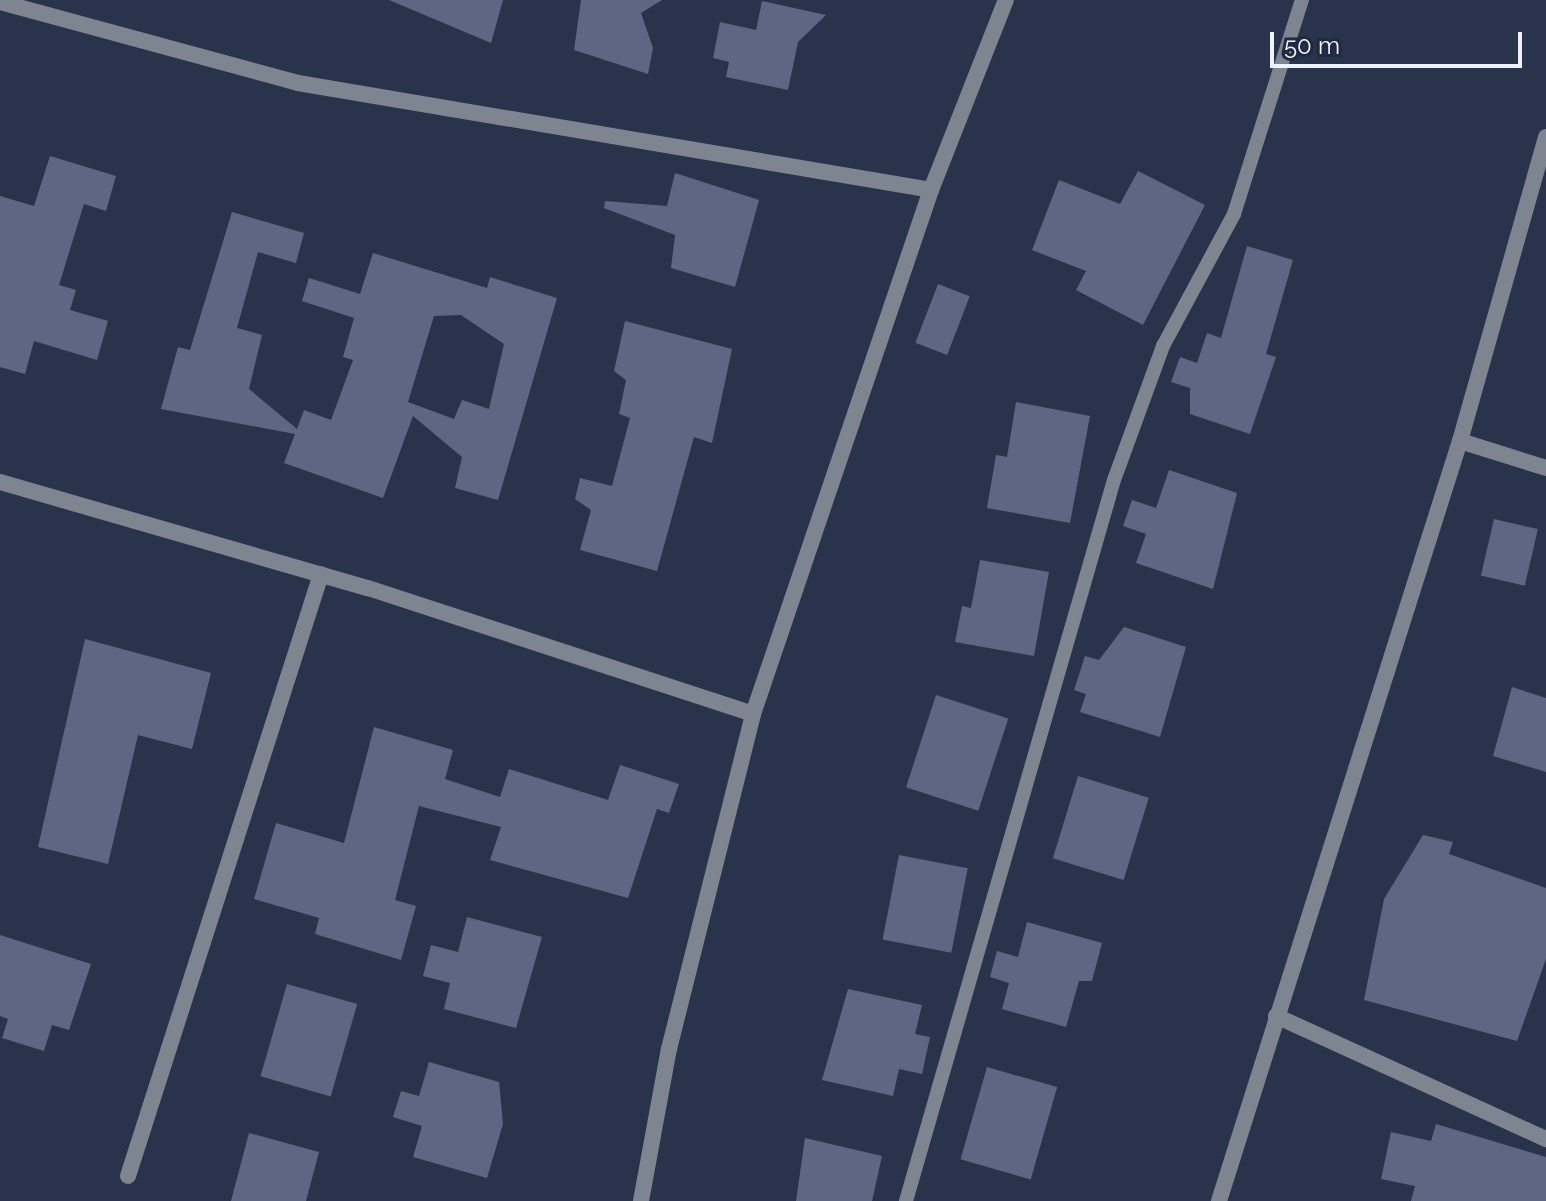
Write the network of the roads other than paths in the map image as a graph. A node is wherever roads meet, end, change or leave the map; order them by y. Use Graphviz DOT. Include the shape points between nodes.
graph roads {
  1 [pos="1006,0"];
  2 [pos="1302,0"];
  3 [pos="0,2"];
  4 [pos="1546,137"];
  5 [pos="931,190"];
  6 [pos="1460,441"];
  7 [pos="1546,468"];
  8 [pos="0,482"];
  9 [pos="321,574"];
  10 [pos="753,714"];
  11 [pos="1276,1016"];
  12 [pos="1546,1139"];
  13 [pos="128,1176"];
  14 [pos="641,1201"];
  15 [pos="906,1201"];
  16 [pos="1219,1201"];
  1 -- 5 [label="street"];
  2 -- 15 [label="lane" via="1234,214 1163,346 1114,480"];
  3 -- 5 [label="street" via="298,83"];
  4 -- 6 [label="street"];
  5 -- 10 [label="street"];
  6 -- 7 [label="street"];
  6 -- 11 [label="street"];
  8 -- 9 [label="street"];
  9 -- 10 [label="street"];
  9 -- 13 [label="street"];
  10 -- 14 [label="street" via="669,1049"];
  11 -- 12 [label="street"];
  11 -- 16 [label="street"];
}
